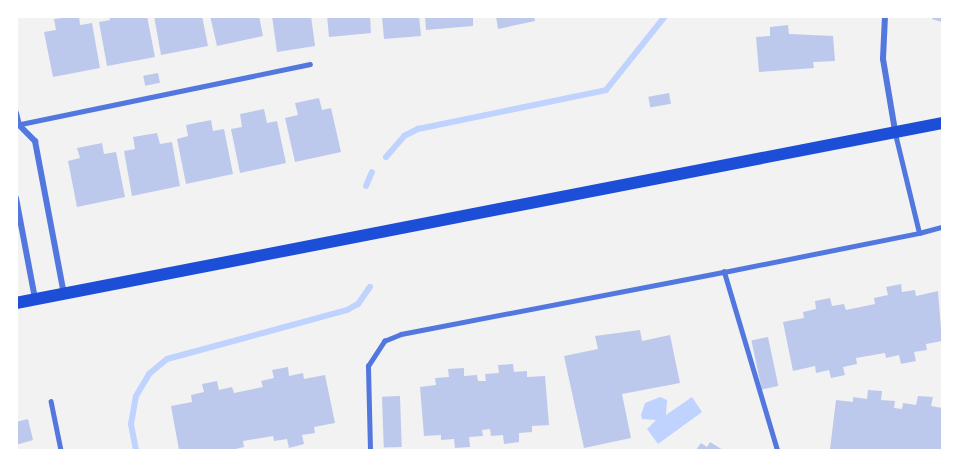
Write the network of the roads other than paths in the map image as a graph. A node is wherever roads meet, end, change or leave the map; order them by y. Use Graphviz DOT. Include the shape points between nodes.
graph roads {
  1 [pos="885,16"];
  2 [pos="310,64"];
  3 [pos="16,113"];
  4 [pos="942,123"];
  5 [pos="17,126"];
  6 [pos="895,131"];
  7 [pos="16,198"];
  8 [pos="942,227"];
  9 [pos="919,232"];
  10 [pos="724,272"];
  11 [pos="65,295"];
  12 [pos="35,299"];
  13 [pos="16,303"];
  14 [pos="51,401"];
  15 [pos="61,450"];
  16 [pos="370,450"];
  17 [pos="777,450"];
  1 -- 6 [label="street" via="883,59"];
  2 -- 5 [label="lane"];
  3 -- 5 [label="street"];
  4 -- 6 [label="main road"];
  5 -- 11 [label="street" via="35,141"];
  6 -- 9 [label="lane"];
  6 -- 11 [label="main road"];
  7 -- 12 [label="street"];
  8 -- 9 [label="lane"];
  9 -- 10 [label="lane"];
  10 -- 16 [label="lane" via="384,341 368,366"];
  10 -- 17 [label="lane"];
  11 -- 12 [label="main road"];
  12 -- 13 [label="main road"];
  14 -- 15 [label="lane"];
}
